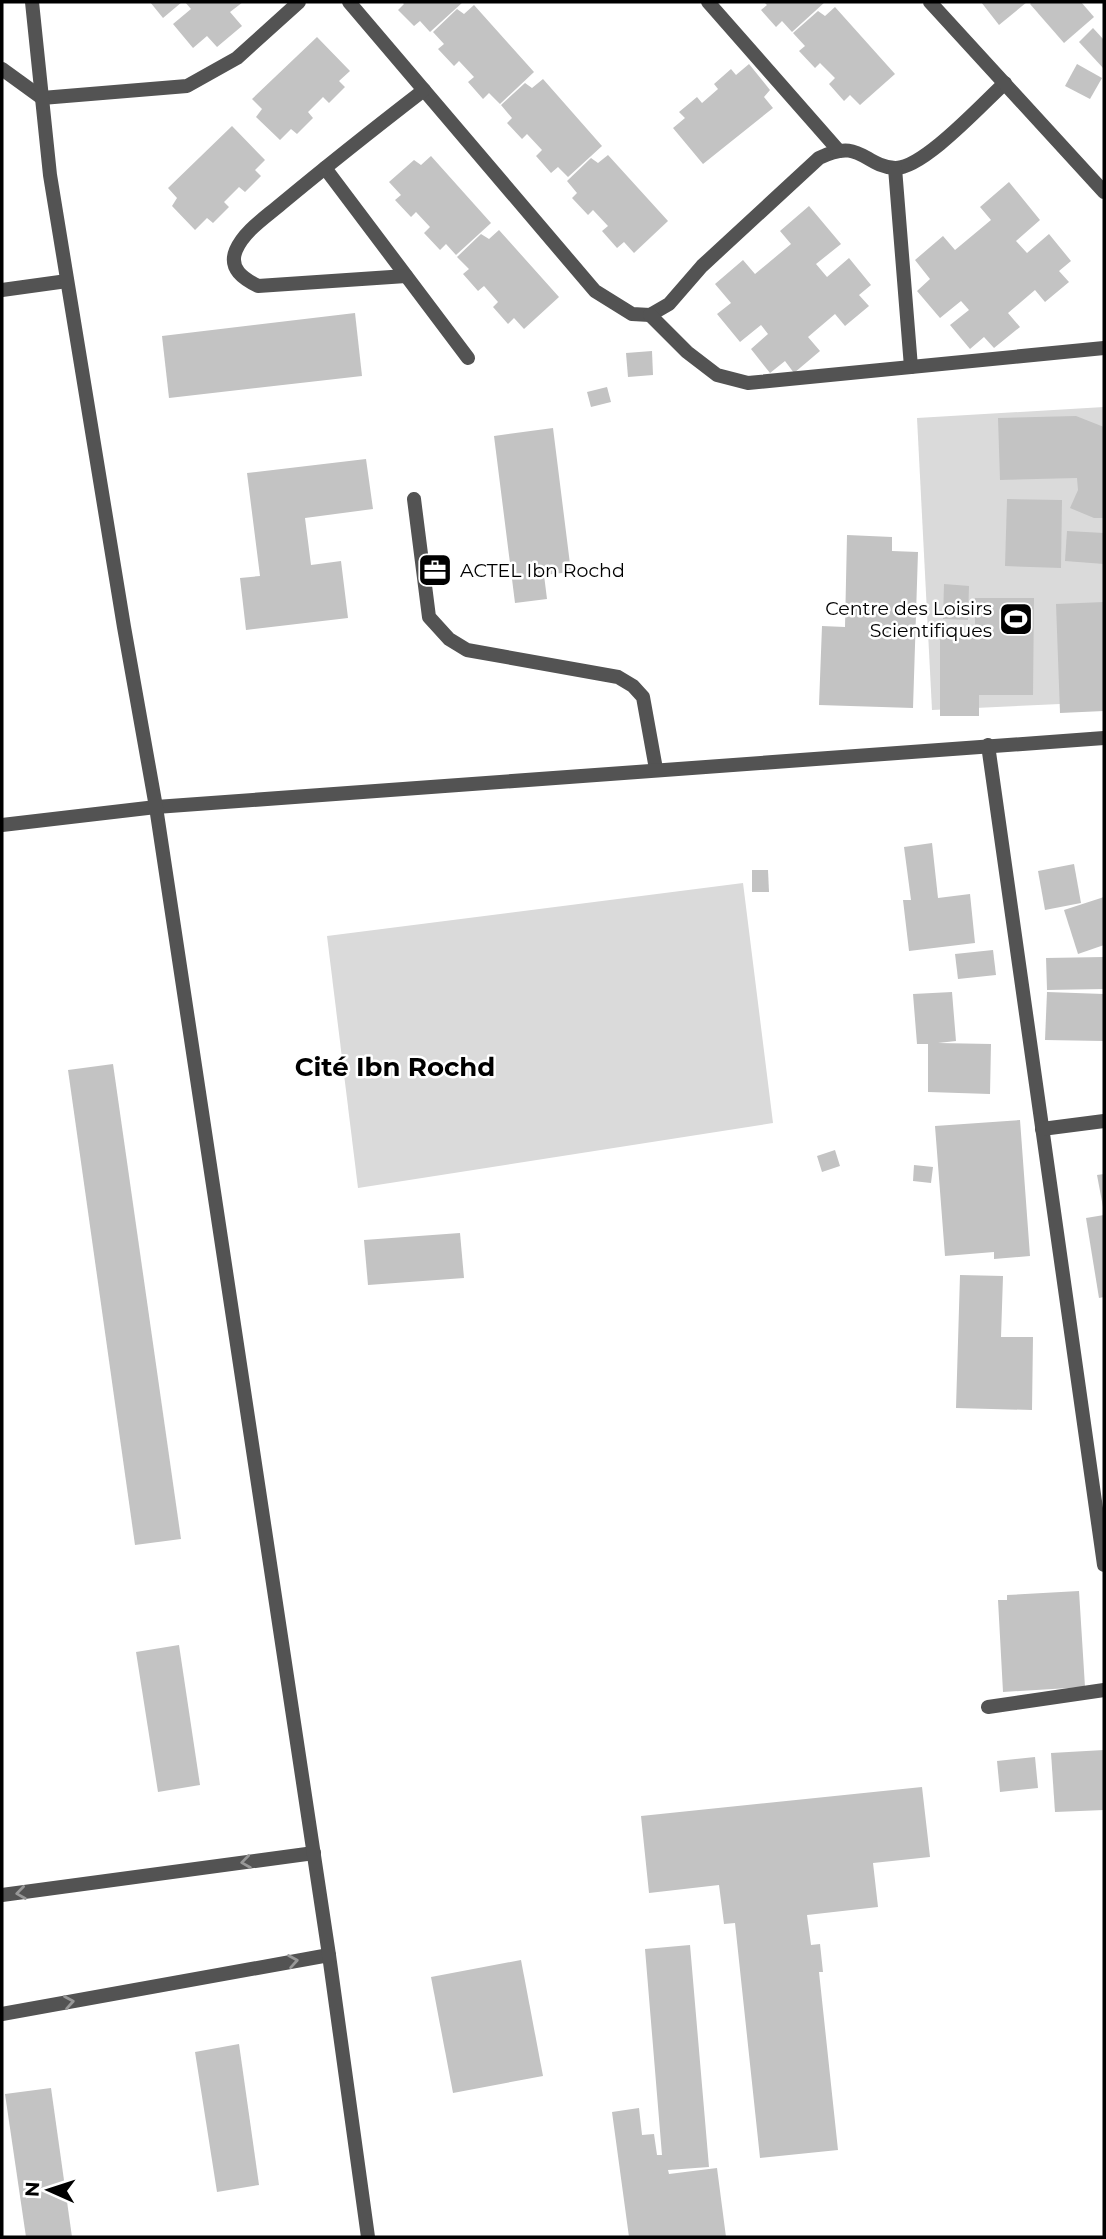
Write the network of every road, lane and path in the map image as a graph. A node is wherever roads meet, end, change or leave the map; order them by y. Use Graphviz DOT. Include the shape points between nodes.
graph roads {
  1 [pos="32,2"];
  2 [pos="299,2"];
  3 [pos="349,2"];
  4 [pos="708,2"];
  5 [pos="930,2"];
  6 [pos="2,69"];
  7 [pos="1005,83"];
  8 [pos="424,90"];
  9 [pos="43,98"];
  10 [pos="839,151"];
  11 [pos="324,167"];
  12 [pos="895,168"];
  13 [pos="1104,192"];
  14 [pos="406,276"];
  15 [pos="68,281"];
  16 [pos="2,290"];
  17 [pos="650,316"];
  18 [pos="1104,348"];
  19 [pos="468,358"];
  20 [pos="911,367"];
  21 [pos="414,499"];
  22 [pos="1104,738"];
  23 [pos="988,745"];
  24 [pos="656,769"];
  25 [pos="156,807"];
  26 [pos="2,825"];
  27 [pos="1104,1121"];
  28 [pos="1042,1129"];
  29 [pos="1104,1564"];
  30 [pos="1104,1690"];
  31 [pos="988,1707"];
  32 [pos="314,1853"];
  33 [pos="2,1895"];
  34 [pos="329,1955"];
  35 [pos="2,2014"];
  36 [pos="368,2237"];
  1 -- 9 [label="street"];
  2 -- 9 [label="street" via="237,58 187,86"];
  3 -- 8 [label="street"];
  4 -- 10 [label="street"];
  5 -- 7 [label="street"];
  6 -- 9 [label="street"];
  7 -- 12 [label="street" via="929,153 914,164"];
  7 -- 13 [label="street"];
  8 -- 11 [label="street"];
  8 -- 17 [label="street" via="595,291 632,314"];
  9 -- 15 [label="street"];
  10 -- 12 [label="street" via="854,151"];
  10 -- 17 [label="street" via="819,158 702,266 669,304"];
  11 -- 14 [label="street"];
  11 -- 14 [label="street" via="248,232 235,251 235,267 242,279 258,286"];
  12 -- 20 [label="street"];
  14 -- 19 [label="street"];
  15 -- 16 [label="street"];
  15 -- 25 [label="street"];
  17 -- 20 [label="street" via="717,375 748,383"];
  18 -- 20 [label="street"];
  21 -- 24 [label="street" via="429,617 467,650 618,677 633,686 643,697"];
  22 -- 23 [label="street"];
  23 -- 24 [label="street"];
  23 -- 28 [label="street"];
  24 -- 25 [label="street"];
  25 -- 26 [label="street"];
  25 -- 32 [label="street"];
  27 -- 28 [label="street"];
  28 -- 29 [label="street"];
  30 -- 31 [label="street"];
  32 -- 33 [label="street, one-way"];
  32 -- 34 [label="street"];
  35 -- 34 [label="street, one-way"];
  34 -- 36 [label="street"];
}
